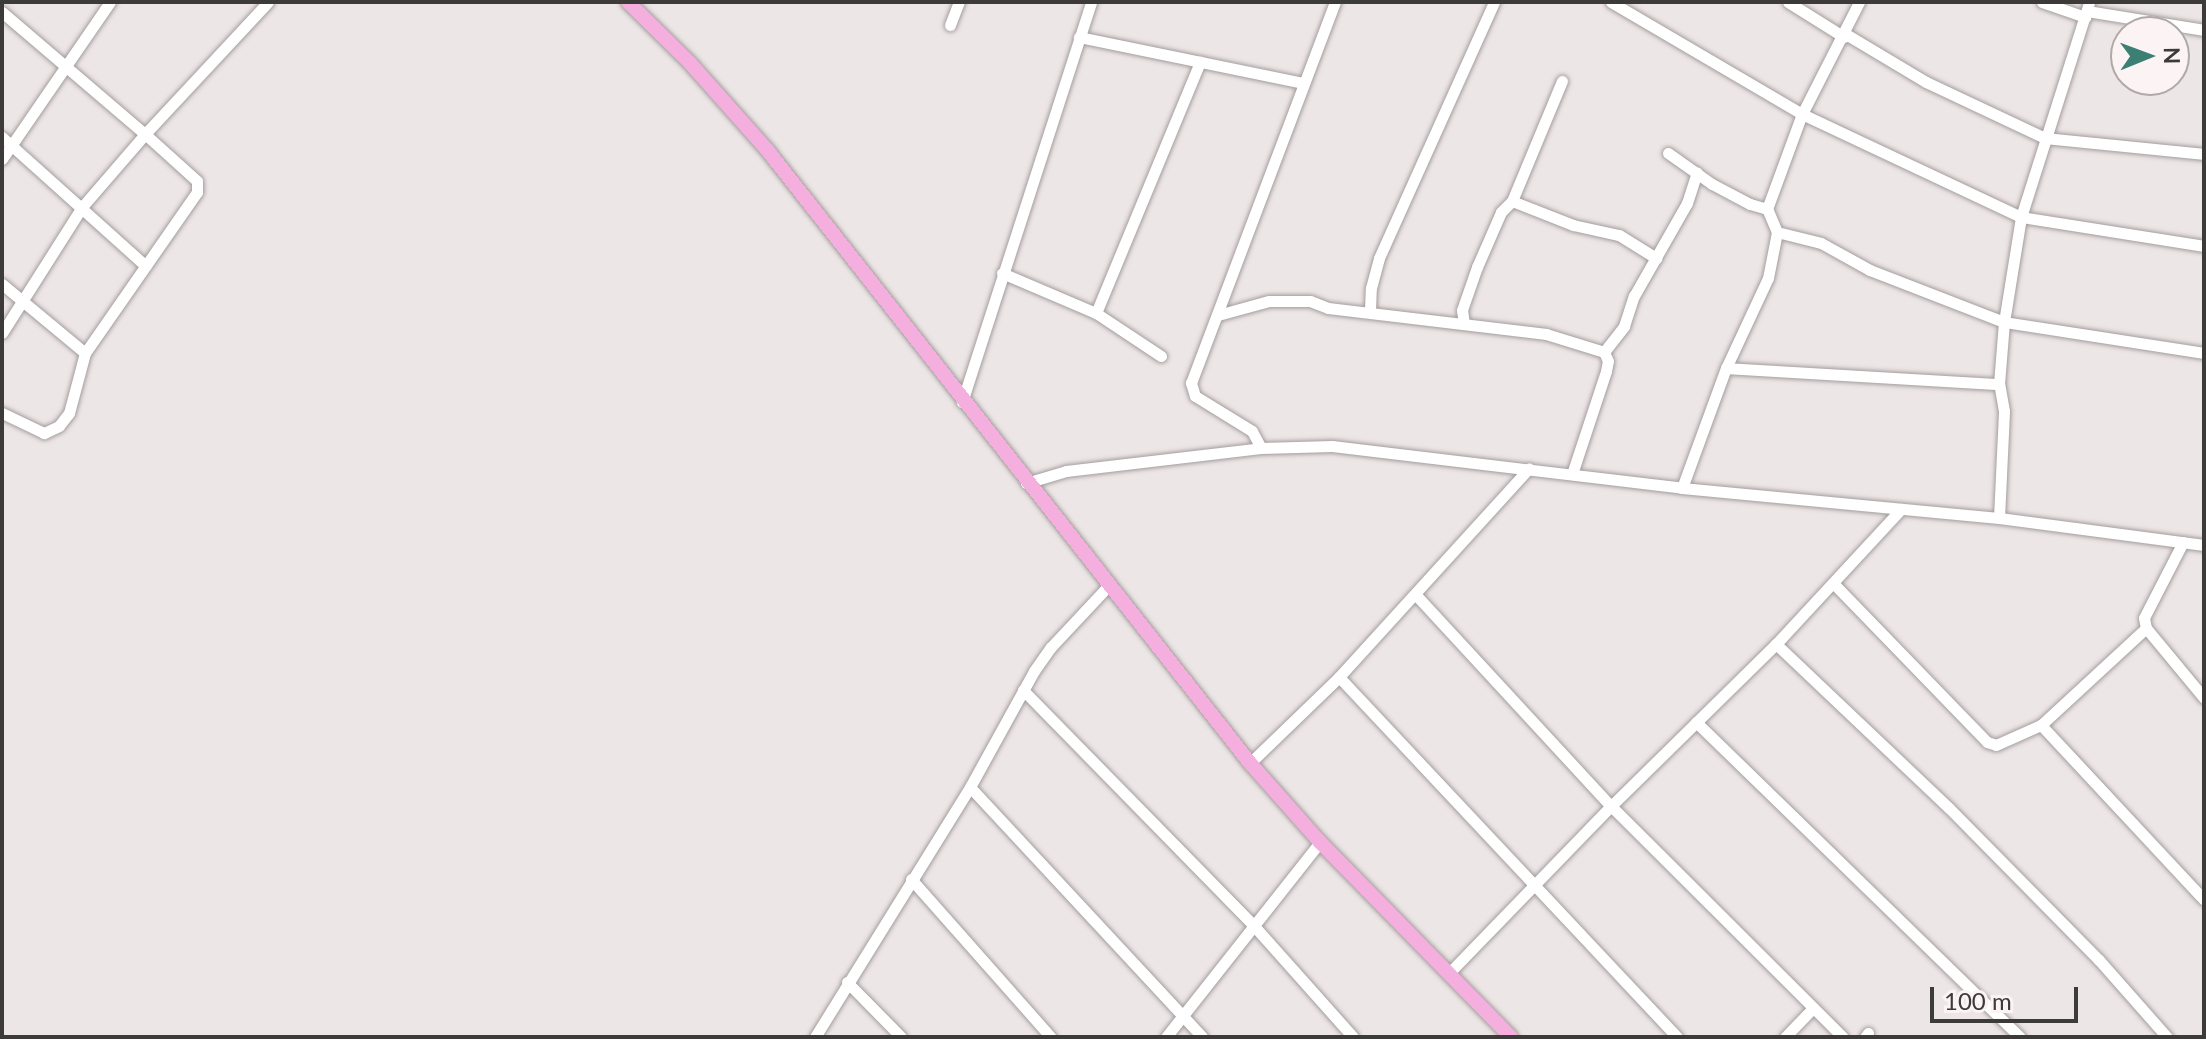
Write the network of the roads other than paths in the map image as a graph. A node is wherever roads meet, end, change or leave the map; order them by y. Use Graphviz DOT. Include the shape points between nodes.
graph roads {
  1 [pos="110,2"];
  2 [pos="268,2"];
  3 [pos="628,2"];
  4 [pos="959,2"];
  5 [pos="1091,2"];
  6 [pos="1335,2"];
  7 [pos="1494,2"];
  8 [pos="1611,2"];
  9 [pos="1788,2"];
  10 [pos="1859,2"];
  11 [pos="2042,2"];
  12 [pos="2087,10"];
  13 [pos="2,12"];
  14 [pos="950,25"];
  15 [pos="2204,30"];
  16 [pos="1844,35"];
  17 [pos="1079,37"];
  18 [pos="1200,62"];
  19 [pos="69,66"];
  20 [pos="1562,81"];
  21 [pos="1303,83"];
  22 [pos="1802,114"];
  23 [pos="145,134"];
  24 [pos="2045,138"];
  25 [pos="7,141"];
  26 [pos="1668,153"];
  27 [pos="2204,154"];
  28 [pos="2,159"];
  29 [pos="1697,173"];
  30 [pos="1512,201"];
  31 [pos="82,207"];
  32 [pos="1767,209"];
  33 [pos="2021,217"];
  34 [pos="1777,232"];
  35 [pos="2204,246"];
  36 [pos="1656,258"];
  37 [pos="146,266"];
  38 [pos="1002,273"];
  39 [pos="2,284"];
  40 [pos="20,301"];
  41 [pos="1370,311"];
  42 [pos="1096,313"];
  43 [pos="1218,315"];
  44 [pos="2004,322"];
  45 [pos="1464,324"];
  46 [pos="2,333"];
  47 [pos="1604,352"];
  48 [pos="85,353"];
  49 [pos="2204,353"];
  50 [pos="1161,356"];
  51 [pos="1726,368"];
  52 [pos="1999,384"];
  53 [pos="962,402"];
  54 [pos="2,413"];
  55 [pos="1261,448"];
  56 [pos="1529,468"];
  57 [pos="1572,474"];
  58 [pos="1026,483"];
  59 [pos="1682,488"];
  60 [pos="1901,509"];
  61 [pos="1999,518"];
  62 [pos="2183,542"];
  63 [pos="2204,545"];
  64 [pos="1834,584"];
  65 [pos="1109,585"];
  66 [pos="1416,595"];
  67 [pos="2146,628"];
  68 [pos="1776,644"];
  69 [pos="1339,677"];
  70 [pos="1023,690"];
  71 [pos="2204,698"];
  72 [pos="1696,722"];
  73 [pos="2041,725"];
  74 [pos="1250,763"];
  75 [pos="970,787"];
  76 [pos="1611,806"];
  77 [pos="1320,842"];
  78 [pos="911,879"];
  79 [pos="1535,884"];
  80 [pos="2204,900"];
  81 [pos="1255,927"];
  82 [pos="1450,972"];
  83 [pos="847,982"];
  84 [pos="1813,1008"];
  85 [pos="1183,1016"];
  86 [pos="815,1037"];
  87 [pos="901,1037"];
  88 [pos="1051,1037"];
  89 [pos="1166,1037"];
  90 [pos="1202,1037"];
  91 [pos="1353,1037"];
  92 [pos="1511,1037"];
  93 [pos="1677,1037"];
  94 [pos="1785,1037"];
  95 [pos="1843,1037"];
  96 [pos="2020,1037"];
  97 [pos="2167,1037"];
  1 -- 19 [label="street"];
  2 -- 23 [label="street"];
  3 -- 53 [label="main road" via="768,151"];
  4 -- 14 [label="street"];
  5 -- 17 [label="street"];
  6 -- 21 [label="street"];
  7 -- 41 [label="street" via="1379,258"];
  8 -- 22 [label="street"];
  9 -- 16 [label="street"];
  10 -- 16 [label="street"];
  11 -- 12 [label="street"];
  12 -- 15 [label="street"];
  12 -- 24 [label="street"];
  13 -- 19 [label="street"];
  16 -- 22 [label="street"];
  16 -- 24 [label="street" via="1926,82"];
  17 -- 18 [label="street"];
  17 -- 38 [label="street"];
  18 -- 21 [label="street"];
  18 -- 42 [label="street"];
  19 -- 23 [label="street"];
  19 -- 25 [label="street"];
  20 -- 30 [label="street"];
  21 -- 43 [label="street"];
  22 -- 32 [label="street"];
  22 -- 33 [label="street"];
  23 -- 31 [label="street"];
  23 -- 37 [label="street" via="197,181 197,192"];
  24 -- 27 [label="street"];
  24 -- 33 [label="street"];
  25 -- 28 [label="street"];
  25 -- 31 [label="street"];
  26 -- 29 [label="street"];
  29 -- 32 [label="street"];
  29 -- 36 [label="street" via="1687,203"];
  30 -- 36 [label="street" via="1573,225 1619,235"];
  30 -- 45 [label="street" via="1501,212 1477,267 1462,310"];
  31 -- 37 [label="street"];
  31 -- 40 [label="street"];
  32 -- 34 [label="street"];
  33 -- 35 [label="street"];
  33 -- 44 [label="street"];
  34 -- 44 [label="street" via="1821,243 1870,270"];
  34 -- 51 [label="street" via="1768,278"];
  36 -- 47 [label="street" via="1624,326"];
  37 -- 48 [label="street"];
  38 -- 42 [label="street"];
  38 -- 53 [label="street"];
  39 -- 40 [label="street"];
  40 -- 46 [label="street"];
  40 -- 48 [label="street"];
  41 -- 43 [label="street" via="1310,301 1269,301"];
  41 -- 45 [label="street"];
  42 -- 50 [label="street"];
  43 -- 55 [label="street" via="1191,383 1195,396 1252,431"];
  44 -- 49 [label="street"];
  44 -- 52 [label="street"];
  45 -- 47 [label="street" via="1546,334"];
  47 -- 57 [label="street" via="1606,371"];
  48 -- 54 [label="street" via="69,413 52,431 32,429"];
  51 -- 52 [label="street"];
  51 -- 59 [label="street"];
  52 -- 61 [label="street" via="2004,411"];
  53 -- 58 [label="main road"];
  55 -- 56 [label="street" via="1332,446"];
  55 -- 58 [label="street" via="1066,471"];
  56 -- 57 [label="street"];
  56 -- 66 [label="street"];
  57 -- 59 [label="street"];
  58 -- 65 [label="main road"];
  59 -- 60 [label="street"];
  60 -- 61 [label="street"];
  60 -- 64 [label="street"];
  61 -- 62 [label="street"];
  62 -- 63 [label="street"];
  62 -- 67 [label="street" via="2149,604"];
  64 -- 68 [label="street"];
  64 -- 73 [label="street" via="1987,742 1996,745"];
  65 -- 70 [label="street" via="1051,647"];
  65 -- 74 [label="main road"];
  66 -- 69 [label="street"];
  66 -- 76 [label="street"];
  67 -- 71 [label="street"];
  67 -- 73 [label="street"];
  68 -- 72 [label="street"];
  68 -- 97 [label="street" via="1960,819"];
  69 -- 74 [label="street"];
  69 -- 79 [label="street"];
  70 -- 75 [label="street"];
  70 -- 81 [label="street"];
  72 -- 76 [label="street"];
  72 -- 96 [label="street"];
  73 -- 80 [label="street"];
  74 -- 77 [label="main road"];
  75 -- 78 [label="street"];
  75 -- 85 [label="street"];
  76 -- 79 [label="street"];
  76 -- 84 [label="street"];
  77 -- 81 [label="street"];
  77 -- 82 [label="main road"];
  78 -- 83 [label="street"];
  78 -- 88 [label="street"];
  79 -- 82 [label="street"];
  79 -- 93 [label="street"];
  81 -- 85 [label="street"];
  81 -- 91 [label="street"];
  82 -- 92 [label="main road"];
  83 -- 86 [label="street"];
  83 -- 87 [label="street"];
  84 -- 94 [label="street"];
  84 -- 95 [label="street"];
  85 -- 89 [label="street"];
  85 -- 90 [label="street"];
}
